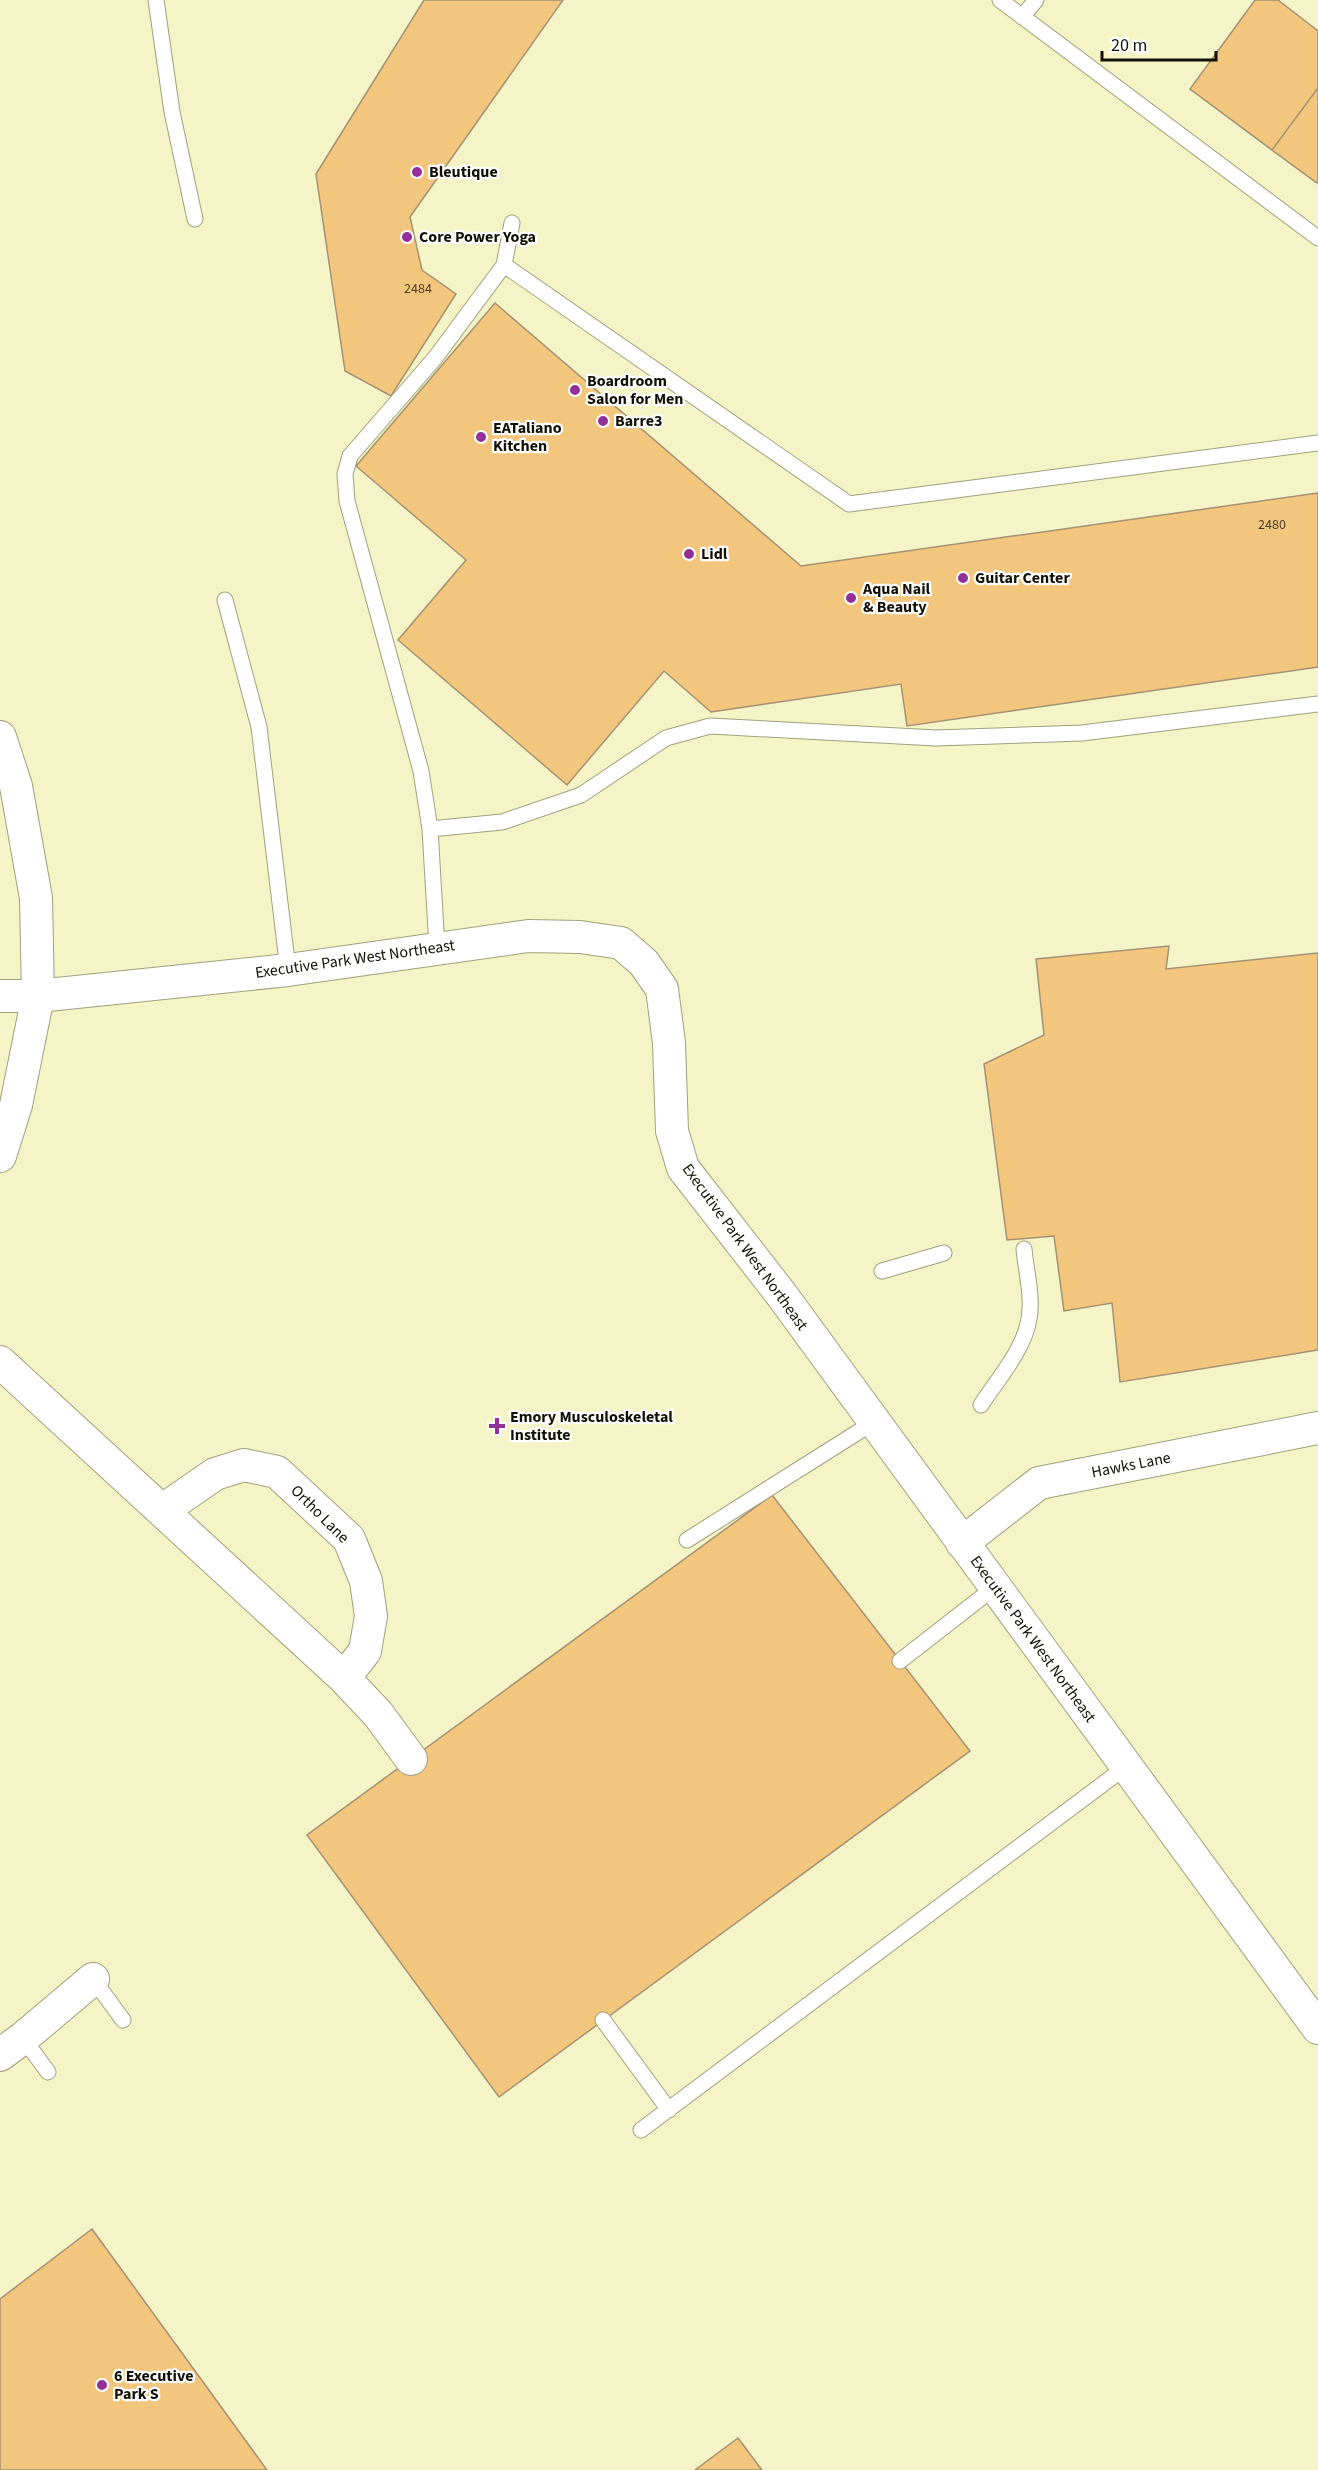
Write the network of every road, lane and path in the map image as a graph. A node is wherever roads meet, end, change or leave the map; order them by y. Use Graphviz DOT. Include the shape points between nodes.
graph roads {
  1 [pos="156,0"];
  2 [pos="1000,0"];
  3 [pos="1036,0"];
  4 [pos="1022,17"];
  5 [pos="195,219"];
  6 [pos="512,223"];
  7 [pos="1318,238"];
  8 [pos="504,265"];
  9 [pos="1318,443"];
  10 [pos="225,600"];
  11 [pos="1318,704"];
  12 [pos="0,738"];
  13 [pos="430,829"];
  14 [pos="437,948"];
  15 [pos="288,970"];
  16 [pos="0,996"];
  17 [pos="38,996"];
  18 [pos="0,1156"];
  19 [pos="1024,1249"];
  20 [pos="944,1252"];
  21 [pos="882,1271"];
  22 [pos="0,1362"];
  23 [pos="981,1405"];
  24 [pos="873,1422"];
  25 [pos="1318,1428"];
  26 [pos="163,1510"];
  27 [pos="687,1540"];
  28 [pos="962,1543"];
  29 [pos="995,1587"];
  30 [pos="900,1661"];
  31 [pos="344,1678"];
  32 [pos="411,1759"];
  33 [pos="1126,1766"];
  34 [pos="93,1979"];
  35 [pos="123,2020"];
  36 [pos="603,2020"];
  37 [pos="1318,2028"];
  38 [pos="12,2046"];
  39 [pos="48,2072"];
  40 [pos="669,2110"];
  41 [pos="641,2130"];
  1 -- 5 [label="lane" via="172,112"];
  2 -- 4 [label="lane"];
  3 -- 4 [label="lane"];
  4 -- 7 [label="lane"];
  6 -- 8 [label="lane"];
  8 -- 9 [label="lane" via="849,504"];
  8 -- 13 [label="lane" via="435,358 350,456 345,474 347,501 421,771"];
  10 -- 15 [label="lane" via="259,727"];
  11 -- 13 [label="lane" via="1082,733 936,738 710,726 666,738 581,795 502,822"];
  12 -- 17 [label="street" via="16,786 36,898"];
  13 -- 14 [label="lane"];
  14 -- 15 [label="street, Executive Park West Northeast"];
  14 -- 24 [label="street, Executive Park West Northeast" via="528,936 580,937 621,943 644,963 662,989 669,1043 672,1131 683,1168 781,1294"];
  15 -- 17 [label="street, Executive Park West Northeast"];
  16 -- 17 [label="street, Executive Park West Northeast"];
  17 -- 18 [label="street" via="16,1105"];
  19 -- 23 [label="lane" via="1029,1320 1018,1347"];
  20 -- 21 [label="lane"];
  22 -- 26 [label="street"];
  24 -- 27 [label="lane"];
  24 -- 28 [label="street, Executive Park West Northeast"];
  25 -- 28 [label="street, Hawks Lane" via="1039,1483"];
  26 -- 31 [label="street"];
  26 -- 31 [label="street, Ortho Lane" via="215,1474 243,1465 277,1472 349,1539 366,1581 371,1616 365,1651"];
  28 -- 29 [label="street, Executive Park West Northeast"];
  29 -- 30 [label="lane"];
  29 -- 33 [label="street, Executive Park West Northeast"];
  31 -- 32 [label="street" via="378,1714"];
  33 -- 37 [label="street, Executive Park West Northeast"];
  33 -- 40 [label="lane"];
  34 -- 35 [label="lane"];
  34 -- 38 [label="street"];
  36 -- 40 [label="lane"];
  38 -- 39 [label="lane"];
  40 -- 41 [label="lane"];
}
